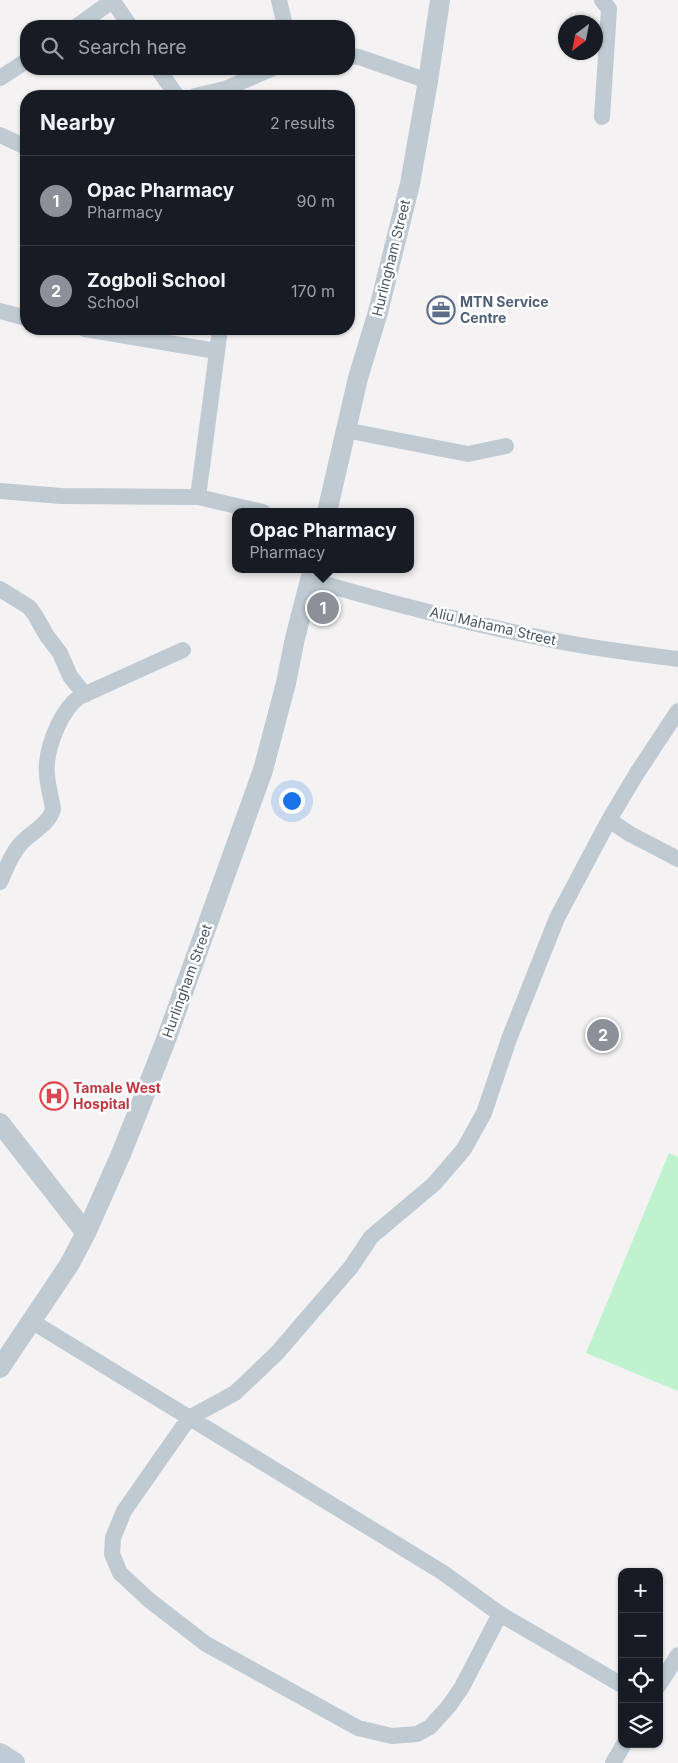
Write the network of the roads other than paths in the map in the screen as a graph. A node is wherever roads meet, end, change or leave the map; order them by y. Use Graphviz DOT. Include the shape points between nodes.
graph roads {
  1 [pos="112,0"];
  2 [pos="279,0"];
  3 [pos="440,0"];
  4 [pos="602,0"];
  5 [pos="85,20"];
  6 [pos="126,20"];
  7 [pos="284,20"];
  8 [pos="355,57"];
  9 [pos="20,65"];
  10 [pos="162,75"];
  11 [pos="257,75"];
  12 [pos="0,78"];
  13 [pos="428,82"];
  14 [pos="173,90"];
  15 [pos="221,90"];
  16 [pos="602,117"];
  17 [pos="0,135"];
  18 [pos="20,144"];
  19 [pos="0,311"];
  20 [pos="20,316"];
  21 [pos="121,335"];
  22 [pos="219,335"];
  23 [pos="216,351"];
  24 [pos="345,430"];
  25 [pos="506,446"];
  26 [pos="0,491"];
  27 [pos="198,497"];
  28 [pos="246,508"];
  29 [pos="328,508"];
  30 [pos="312,575"];
  31 [pos="0,589"];
  32 [pos="183,650"];
  33 [pos="678,659"];
  34 [pos="85,695"];
  35 [pos="678,711"];
  36 [pos="609,820"];
  37 [pos="678,858"];
  38 [pos="0,882"];
  39 [pos="0,1123"];
  40 [pos="86,1233"];
  41 [pos="31,1321"];
  42 [pos="0,1368"];
  43 [pos="189,1418"];
  44 [pos="500,1614"];
  45 [pos="678,1655"];
  46 [pos="663,1679"];
  47 [pos="618,1683"];
  48 [pos="622,1748"];
  49 [pos="0,1754"];
  50 [pos="14,1763"];
  51 [pos="613,1763"];
  1 -- 5 [label="street"];
  1 -- 6 [label="street"];
  2 -- 7 [label="street"];
  3 -- 13 [label="street, Hurlingham Street"];
  4 -- 16 [label="street" via="609,9"];
  8 -- 13 [label="street"];
  9 -- 12 [label="street"];
  10 -- 14 [label="street"];
  11 -- 15 [label="street"];
  13 -- 24 [label="street, Hurlingham Street" via="398,237"];
  17 -- 18 [label="street"];
  19 -- 20 [label="street"];
  21 -- 23 [label="street"];
  22 -- 23 [label="street"];
  23 -- 27 [label="street"];
  24 -- 25 [label="street" via="468,454"];
  24 -- 29 [label="street, Hurlingham Street"];
  26 -- 27 [label="street" via="61,496"];
  27 -- 28 [label="street"];
  30 -- 33 [label="street, Aliu Mahama Street" via="377,599 543,638"];
  30 -- 40 [label="street, Hurlingham Street" via="263,770 167,1037"];
  31 -- 34 [label="street" via="29,607"];
  32 -- 34 [label="street"];
  34 -- 38 [label="street" via="71,702 64,712 46,762 53,809 49,820 18,848"];
  35 -- 36 [label="street"];
  36 -- 37 [label="street"];
  36 -- 43 [label="street" via="557,918 509,1039 484,1113 464,1149 434,1184 371,1237 351,1267 277,1353 235,1394"];
  39 -- 40 [label="street"];
  40 -- 41 [label="street, Hurlingham Street" via="69,1265"];
  41 -- 42 [label="street, Hurlingham Street"];
  41 -- 43 [label="street"];
  43 -- 44 [label="street" via="442,1572"];
  43 -- 44 [label="street" via="124,1512 113,1538 112,1554 120,1573 148,1600 206,1644 358,1728 392,1736 417,1734 430,1727 449,1706"];
  44 -- 47 [label="street"];
  45 -- 46 [label="street"];
  48 -- 51 [label="street"];
  49 -- 50 [label="main road"];
}
